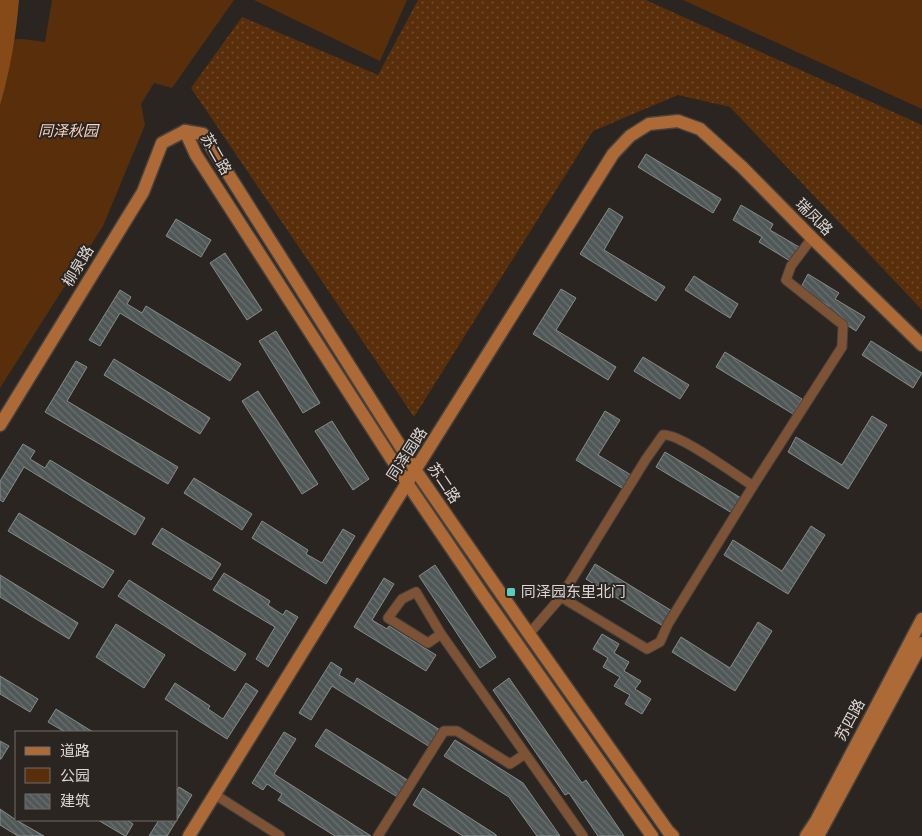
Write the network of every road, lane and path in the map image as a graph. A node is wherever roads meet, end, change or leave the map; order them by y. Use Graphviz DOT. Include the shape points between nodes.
graph roads {
  1 [pos="678,121"];
  2 [pos="184,131"];
  3 [pos="812,238"];
  4 [pos="922,345"];
  5 [pos="0,425"];
  6 [pos="416,471"];
  7 [pos="407,483"];
  8 [pos="753,486"];
  9 [pos="561,597"];
  10 [pos="922,619"];
  11 [pos="441,634"];
  12 [pos="529,634"];
  13 [pos="922,643"];
  14 [pos="525,754"];
  15 [pos="214,794"];
  16 [pos="189,836"];
  17 [pos="280,836"];
  18 [pos="378,836"];
  19 [pos="583,836"];
  20 [pos="652,836"];
  21 [pos="673,836"];
  22 [pos="806,836"];
  23 [pos="818,836"];
  1 -- 3 [label="street, 瑞凤路" via="700,129"];
  1 -- 6 [label="street, 同泽园路" via="649,124 630,136 613,154"];
  2 -- 5 [label="street, 柳泉路" via="162,143 143,192"];
  2 -- 6 [label="street, 苏二路" via="202,134"];
  2 -- 7 [label="street, 苏二路" via="196,155"];
  3 -- 4 [label="street, 瑞凤路"];
  3 -- 8 [label="street" via="790,266 786,280 843,325 842,347"];
  6 -- 7 [label="street, 同泽园路"];
  6 -- 12 [label="street, 苏二路"];
  7 -- 15 [label="street, 同泽园路"];
  7 -- 20 [label="street, 苏二路"];
  8 -- 9 [label="street" via="683,441 663,435"];
  8 -- 9 [label="street" via="660,642 646,650"];
  9 -- 12 [label="street"];
  10 -- 22 [label="street, 苏四路"];
  11 -- 11 [label="street" via="428,643 388,618 402,599 416,592"];
  11 -- 14 [label="street"];
  12 -- 21 [label="street, 苏二路"];
  13 -- 23 [label="street, 苏四路"];
  14 -- 18 [label="street" via="510,764 457,731 444,731"];
  14 -- 19 [label="street"];
  15 -- 16 [label="street, 同泽园路"];
  15 -- 17 [label="street"];
}
